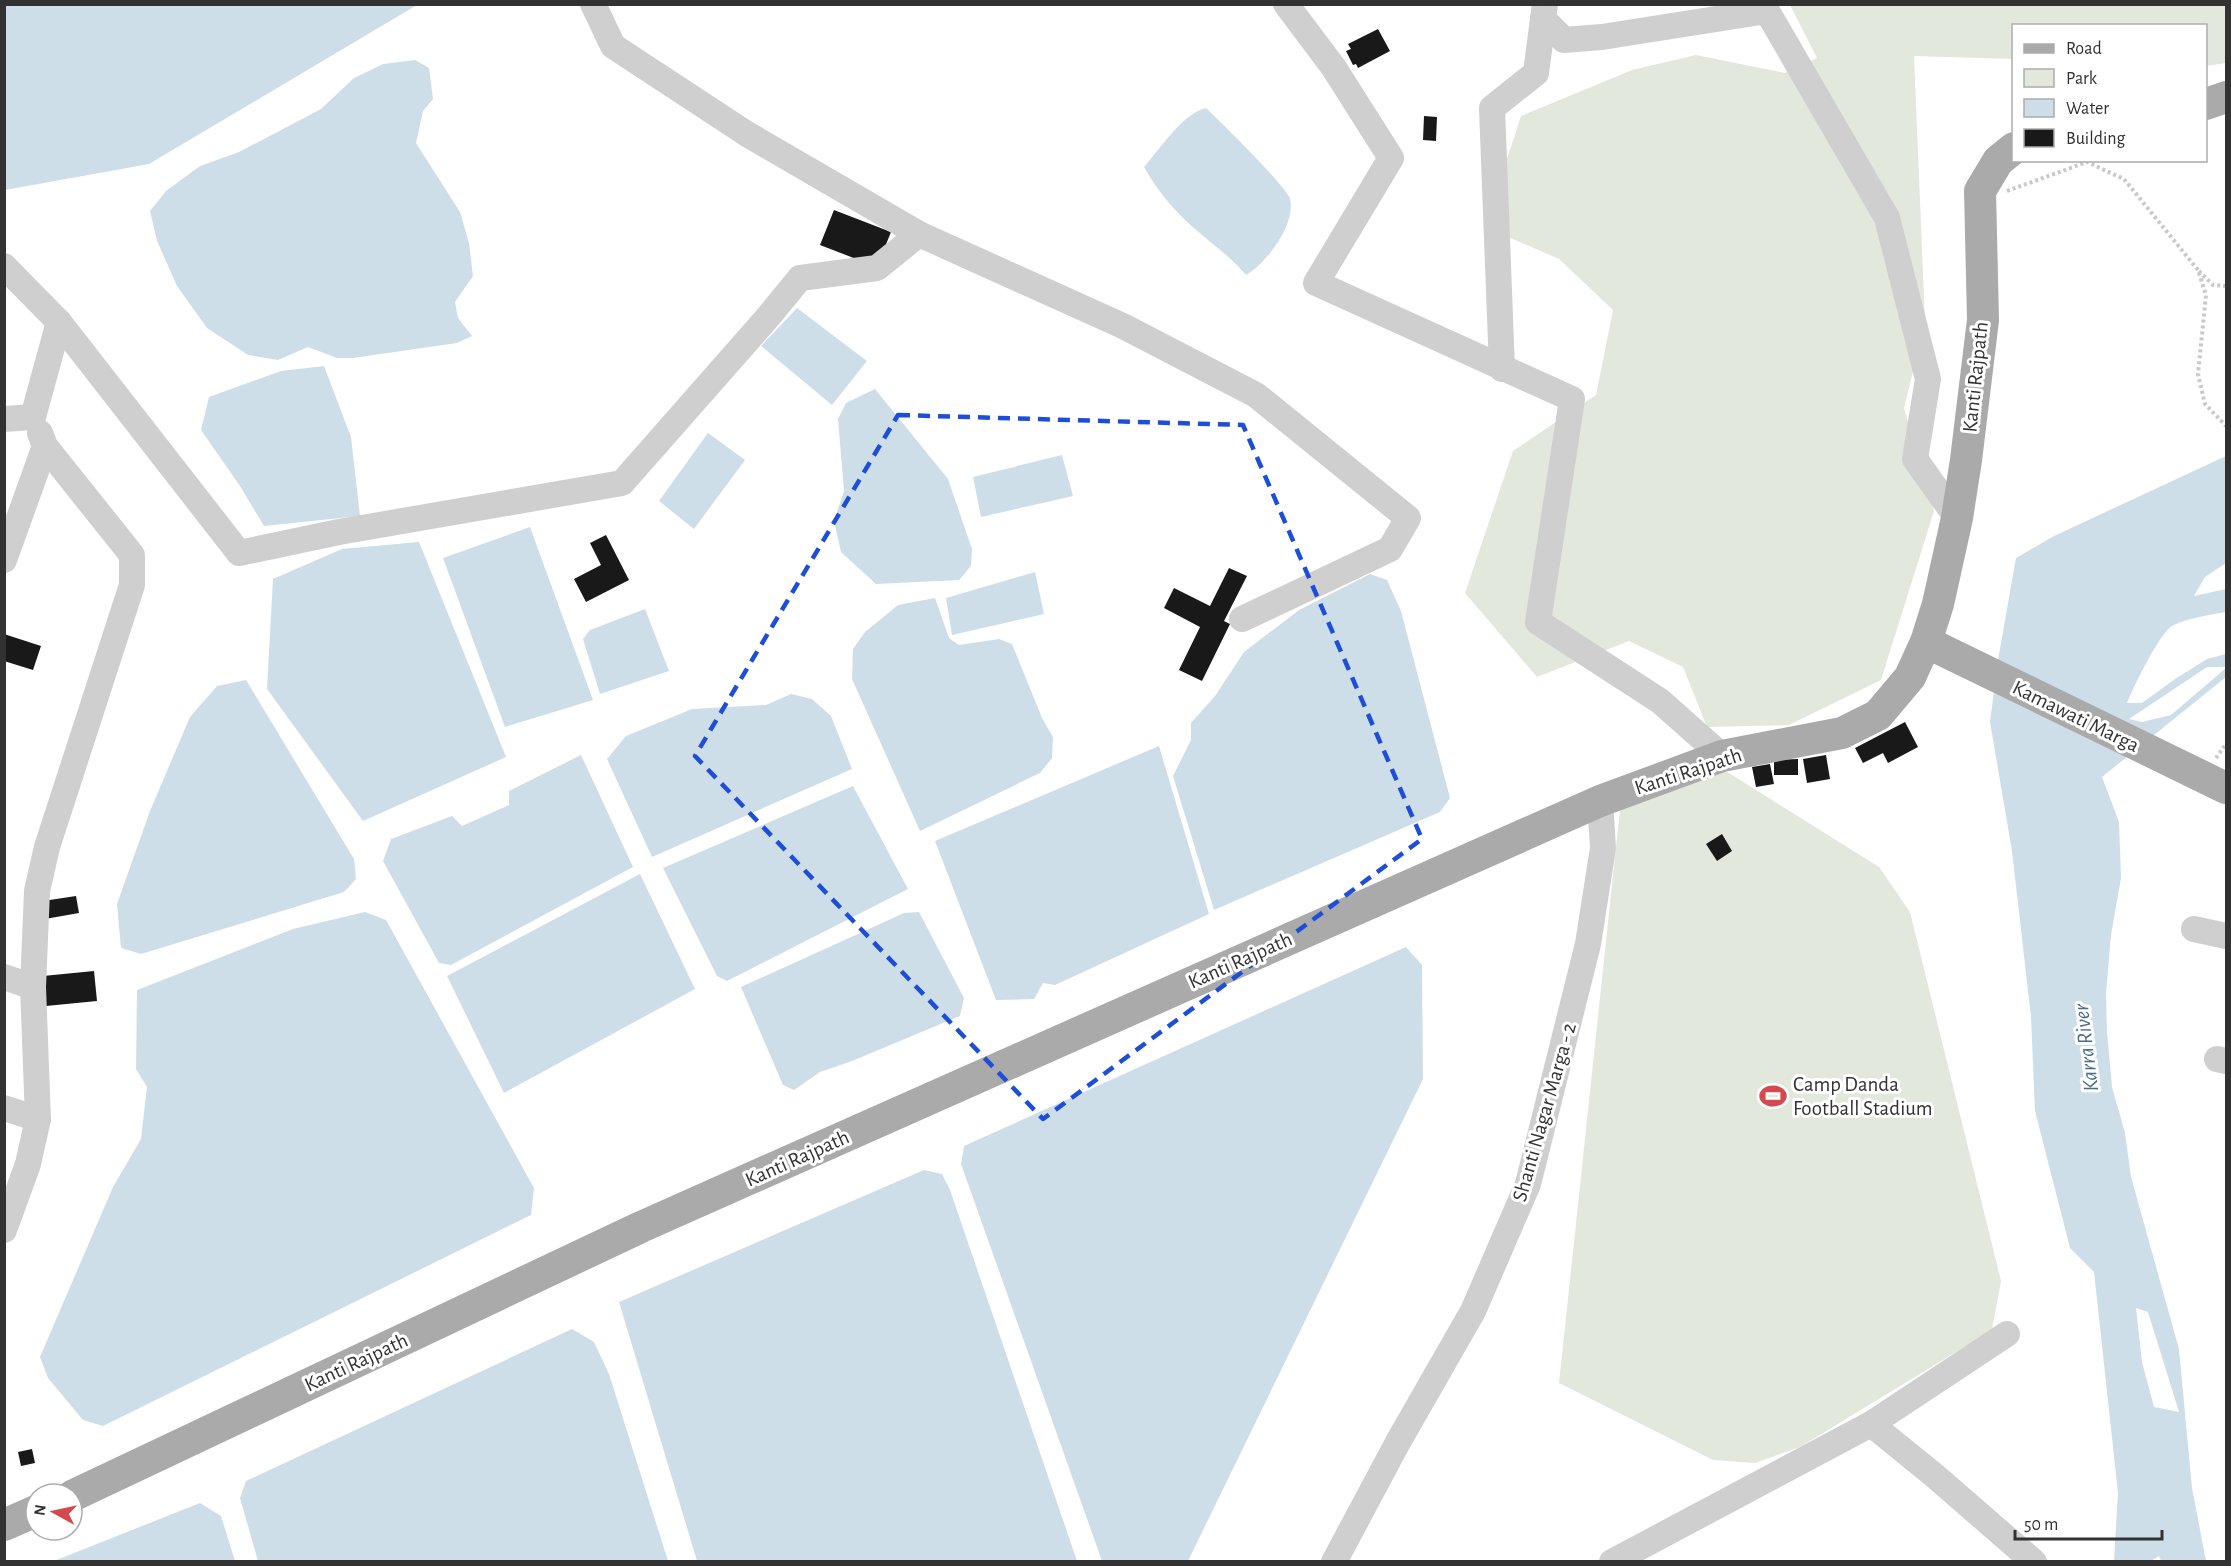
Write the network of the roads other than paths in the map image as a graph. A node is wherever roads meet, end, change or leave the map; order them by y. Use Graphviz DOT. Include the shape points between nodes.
graph roads {
  1 [pos="593,4"];
  2 [pos="1286,4"];
  3 [pos="1544,12"];
  4 [pos="2226,97"];
  5 [pos="2207,103"];
  6 [pos="2012,149"];
  7 [pos="919,234"];
  8 [pos="4,266"];
  9 [pos="59,322"];
  10 [pos="1502,369"];
  11 [pos="33,417"];
  12 [pos="4,419"];
  13 [pos="45,446"];
  14 [pos="1957,518"];
  15 [pos="4,560"];
  16 [pos="1242,619"];
  17 [pos="1926,642"];
  18 [pos="1722,756"];
  19 [pos="2213,782"];
  20 [pos="1600,801"];
  21 [pos="2194,929"];
  22 [pos="2226,936"];
  23 [pos="4,976"];
  24 [pos="33,987"];
  25 [pos="4,1108"];
  26 [pos="38,1119"];
  27 [pos="4,1230"];
  28 [pos="2007,1334"];
  29 [pos="1871,1424"];
  30 [pos="84,1490"];
  31 [pos="24,1516"];
  32 [pos="4,1525"];
  33 [pos="1334,1562"];
  34 [pos="1612,1562"];
  35 [pos="2034,1562"];
  1 -- 7 [label="street" via="613,46 747,134"];
  2 -- 10 [label="street" via="1335,68 1391,158 1316,283"];
  3 -- 10 [label="street" via="1536,73 1492,108"];
  3 -- 14 [label="street" via="1564,40 1767,11 1887,218 1928,379 1915,459"];
  4 -- 5 [label="main road"];
  6 -- 14 [label="main road, Kanti Rajpath" via="1998,161 1980,191 1983,320"];
  7 -- 9 [label="street" via="877,268 800,278 622,483 239,553"];
  7 -- 16 [label="street" via="1123,326 1256,395 1408,518 1390,549"];
  8 -- 9 [label="street"];
  9 -- 11 [label="street"];
  10 -- 18 [label="street" via="1572,399 1538,622 1660,701"];
  11 -- 12 [label="street"];
  11 -- 13 [label="street"];
  13 -- 15 [label="street"];
  13 -- 24 [label="street" via="132,555 132,585 47,847 37,891"];
  14 -- 17 [label="main road, Kanti Rajpath"];
  17 -- 18 [label="main road, Kanti Rajpath" via="1910,677 1878,715 1842,733"];
  17 -- 19 [label="main road, Kamawati Marga"];
  18 -- 20 [label="main road, Kanti Rajpath"];
  20 -- 30 [label="main road, Kanti Rajpath" via="641,1227"];
  20 -- 33 [label="street, Shanti Nagar Marga - 2" via="1603,848 1588,944 1528,1184 1473,1311"];
  21 -- 22 [label="street"];
  23 -- 24 [label="street"];
  24 -- 26 [label="street"];
  25 -- 26 [label="street"];
  26 -- 27 [label="street" via="28,1164"];
  28 -- 29 [label="street"];
  29 -- 34 [label="street"];
  29 -- 35 [label="street"];
  31 -- 32 [label="main road"];
}
